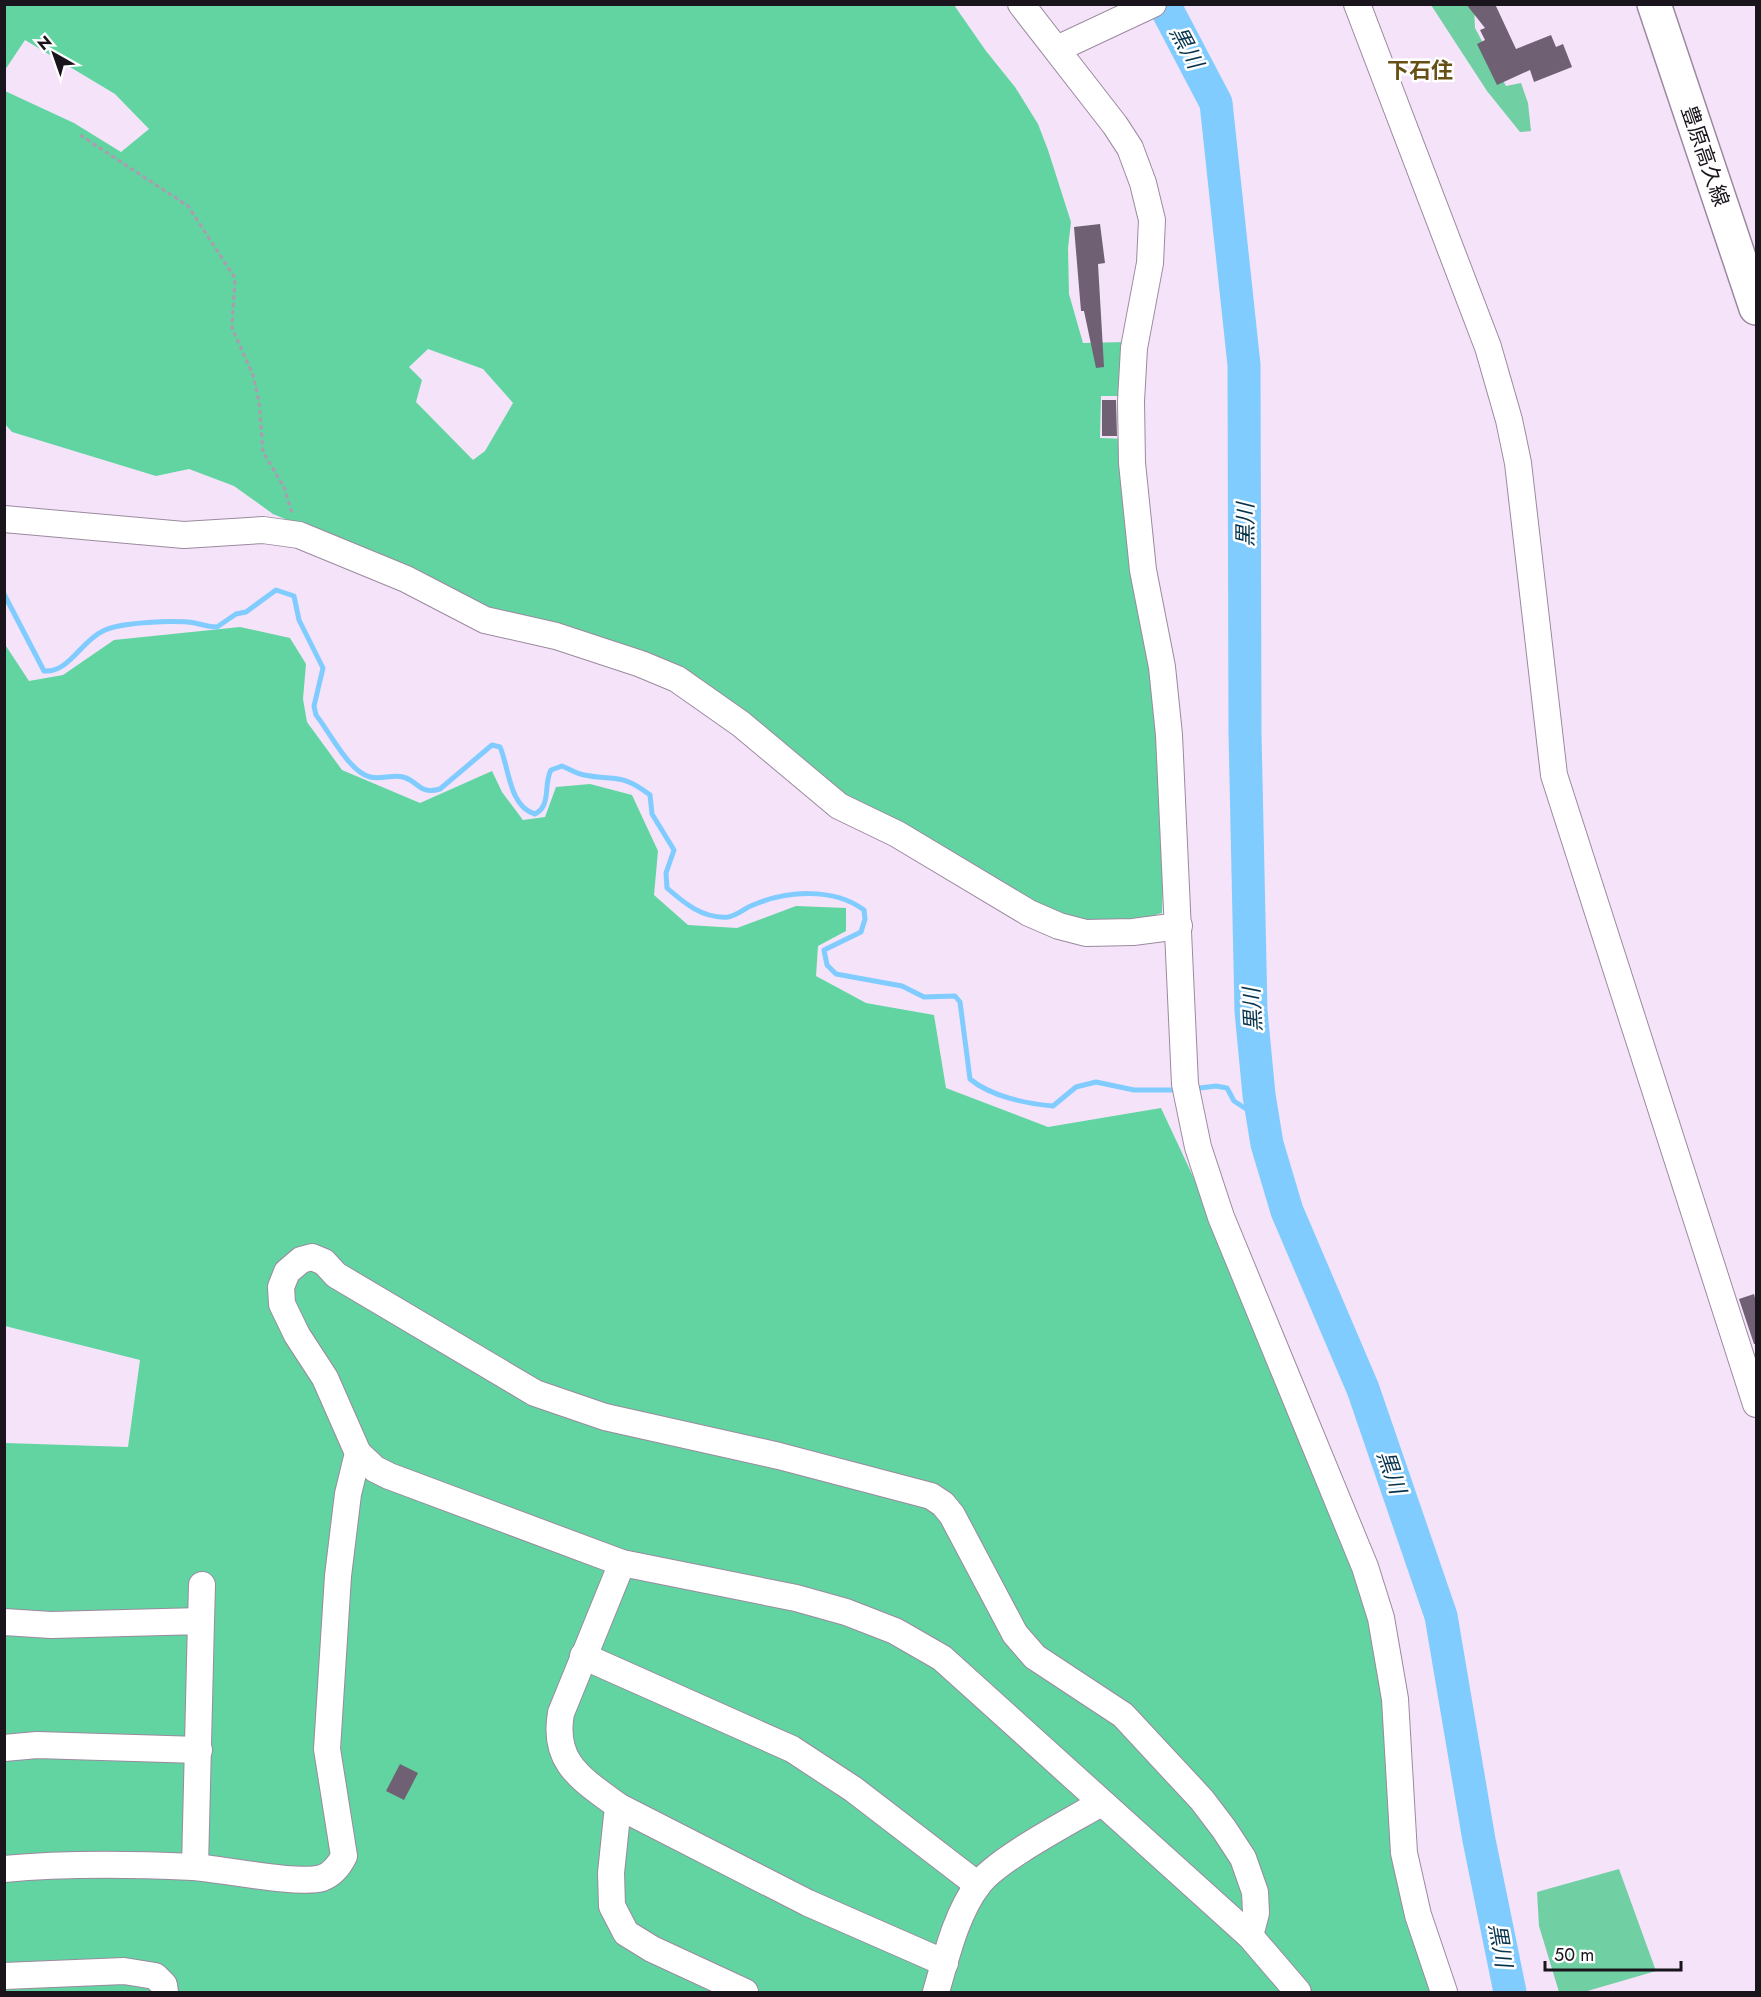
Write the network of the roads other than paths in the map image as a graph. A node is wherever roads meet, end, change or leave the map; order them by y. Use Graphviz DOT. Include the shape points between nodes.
graph roads {
  1 [pos="1021,4"];
  2 [pos="1153,4"];
  3 [pos="1357,4"];
  4 [pos="1654,4"];
  5 [pos="1057,49"];
  6 [pos="1756,308"];
  7 [pos="4,519"];
  8 [pos="1179,926"];
  9 [pos="1756,1404"];
  10 [pos="358,1452"];
  11 [pos="621,1563"];
  12 [pos="202,1585"];
  13 [pos="201,1621"];
  14 [pos="4,1622"];
  15 [pos="583,1656"];
  16 [pos="4,1748"];
  17 [pos="199,1750"];
  18 [pos="1101,1803"];
  19 [pos="618,1806"];
  20 [pos="195,1867"];
  21 [pos="4,1869"];
  22 [pos="978,1885"];
  23 [pos="1250,1936"];
  24 [pos="945,1963"];
  25 [pos="4,1976"];
  26 [pos="165,1992"];
  27 [pos="745,1992"];
  28 [pos="936,1992"];
  29 [pos="1298,1992"];
  30 [pos="1444,1992"];
  1 -- 5 [label="street"];
  2 -- 5 [label="street"];
  3 -- 9 [label="street" via="1488,347 1509,420 1518,463 1554,775"];
  4 -- 6 [label="main road, 豊原高久線"];
  5 -- 8 [label="street" via="1130,148 1152,220 1150,263 1134,348 1132,463 1143,570 1162,667"];
  7 -- 8 [label="street" via="184,535 263,530 299,535 406,579 485,620 556,636 676,679 741,724 839,806 897,834 1029,913 1086,933"];
  8 -- 30 [label="street" via="1185,1084 1198,1147 1254,1300 1365,1567 1381,1618 1395,1699 1404,1853 1418,1915"];
  10 -- 11 [label="street" via="375,1469 389,1476"];
  10 -- 20 [label="street" via="348,1494 338,1576 327,1749 344,1856 338,1868 322,1878"];
  10 -- 23 [label="street" via="325,1378 282,1304 281,1287 287,1272 301,1260 312,1257 536,1393 605,1417 779,1456 931,1496 952,1515 1015,1634 1035,1657 1123,1715 1224,1829 1243,1858 1255,1892 1256,1913"];
  11 -- 15 [label="street"];
  11 -- 18 [label="street" via="796,1598 895,1631 942,1658"];
  12 -- 13 [label="street"];
  13 -- 14 [label="street" via="51,1625"];
  13 -- 17 [label="street"];
  15 -- 19 [label="street" via="561,1713 560,1748 590,1785"];
  15 -- 22 [label="street" via="792,1749 853,1789"];
  16 -- 17 [label="street" via="37,1745"];
  17 -- 20 [label="street"];
  18 -- 22 [label="street" via="995,1868"];
  18 -- 23 [label="street"];
  19 -- 24 [label="street" via="808,1903"];
  19 -- 27 [label="street" via="611,1873 616,1919 626,1933 652,1949"];
  20 -- 21 [label="street" via="83,1864"];
  22 -- 24 [label="street"];
  23 -- 29 [label="street"];
  24 -- 28 [label="street"];
  25 -- 26 [label="street" via="124,1971 154,1976 164,1985"];
}
